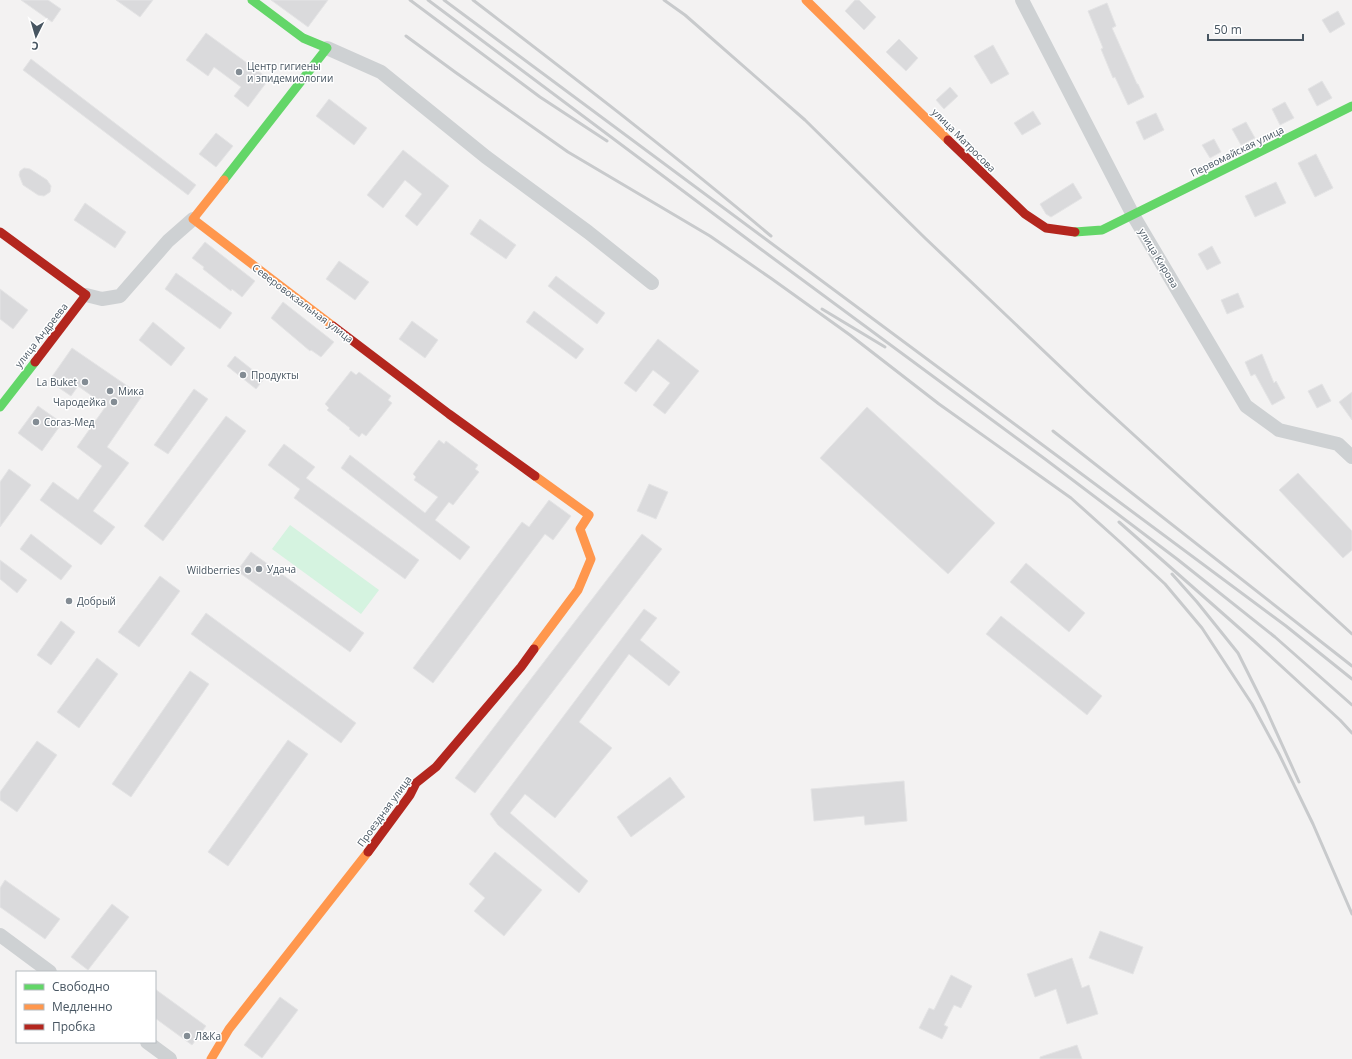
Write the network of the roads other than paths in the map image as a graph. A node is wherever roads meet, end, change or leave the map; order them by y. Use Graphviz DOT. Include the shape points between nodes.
graph roads {
  1 [pos="252,0"];
  2 [pos="806,0"];
  3 [pos="1022,0"];
  4 [pos="327,48"];
  5 [pos="1352,106"];
  6 [pos="1133,215"];
  7 [pos="193,219"];
  8 [pos="0,232"];
  9 [pos="652,283"];
  10 [pos="86,295"];
  11 [pos="0,407"];
  12 [pos="1352,457"];
  13 [pos="590,515"];
  14 [pos="0,935"];
  15 [pos="49,971"];
  16 [pos="147,1043"];
  17 [pos="170,1059"];
  18 [pos="211,1059"];
  1 -- 4 [label="street" via="303,38"];
  2 -- 6 [label="street, улица Матросова" via="994,185 1025,214 1046,228 1075,232 1102,230"];
  3 -- 6 [label="street, улица Кирова"];
  4 -- 7 [label="street"];
  4 -- 9 [label="street" via="381,72 486,157"];
  5 -- 6 [label="street, Первомайская улица"];
  6 -- 12 [label="street, улица Кирова" via="1246,406 1279,430 1338,444"];
  7 -- 10 [label="street" via="168,241 120,296 102,299"];
  7 -- 13 [label="street, Северовокзальная улица" via="449,414"];
  8 -- 10 [label="street"];
  10 -- 11 [label="street, улица Андреева"];
  13 -- 18 [label="street, Проездная улица" via="580,529 591,558 578,590 521,667 436,767 416,783 356,869 229,1029"];
  14 -- 15 [label="street"];
  16 -- 17 [label="street"];
}
